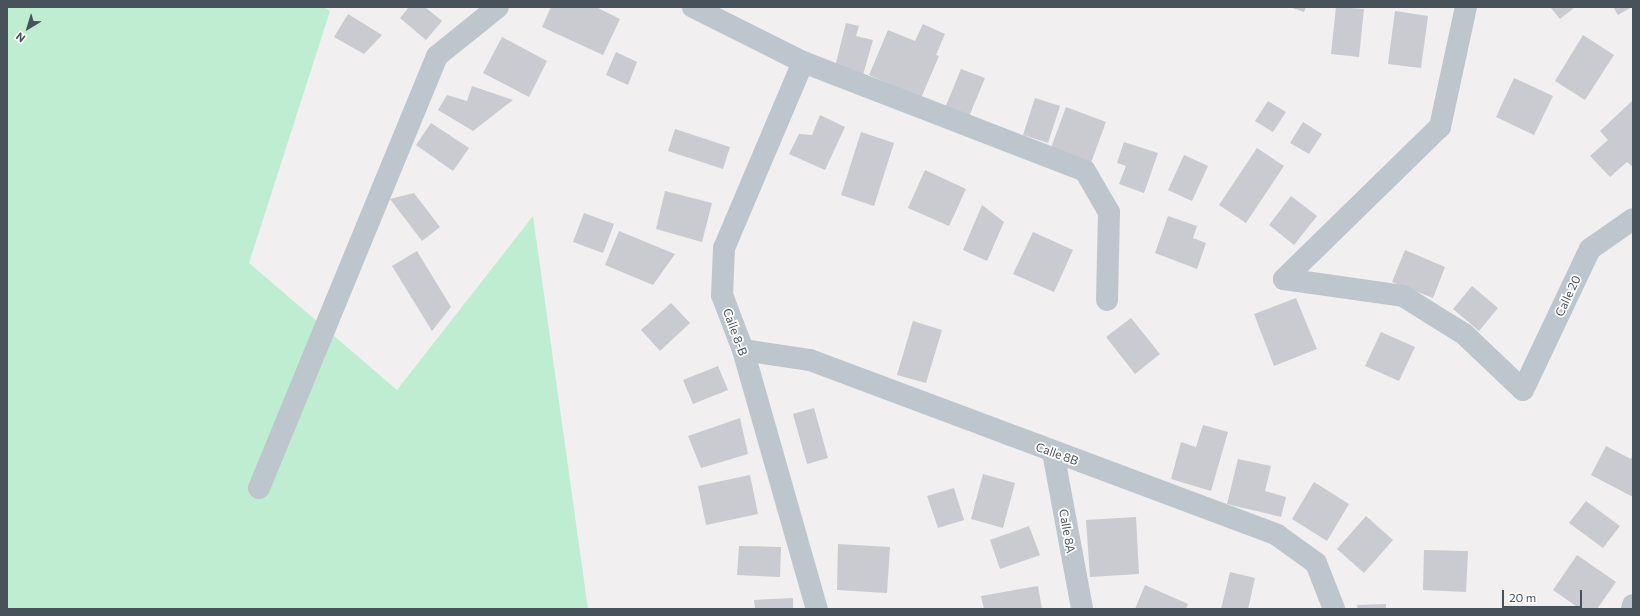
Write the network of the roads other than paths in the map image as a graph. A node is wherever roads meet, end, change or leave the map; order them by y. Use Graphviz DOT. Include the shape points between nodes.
graph roads {
  1 [pos="498,7"];
  2 [pos="693,7"];
  3 [pos="1466,7"];
  4 [pos="803,62"];
  5 [pos="1633,218"];
  6 [pos="1107,300"];
  7 [pos="743,350"];
  8 [pos="1053,452"];
  9 [pos="259,488"];
  10 [pos="1633,605"];
  11 [pos="817,609"];
  12 [pos="1082,609"];
  13 [pos="1334,609"];
  14 [pos="1632,609"];
  1 -- 9 [label="street" via="437,56"];
  2 -- 4 [label="street"];
  3 -- 5 [label="street, Calle 20" via="1440,127 1284,279 1403,296 1464,334 1523,390 1590,249"];
  4 -- 6 [label="street" via="1085,171 1109,212"];
  4 -- 7 [label="street, Calle 8-B" via="724,248 722,295"];
  7 -- 8 [label="street, Calle 8B" via="810,360"];
  7 -- 11 [label="street, Calle 8-B"];
  8 -- 12 [label="street, Calle 8A"];
  8 -- 13 [label="street, Calle 8B" via="1277,535 1316,563"];
  10 -- 14 [label="street"];
}
